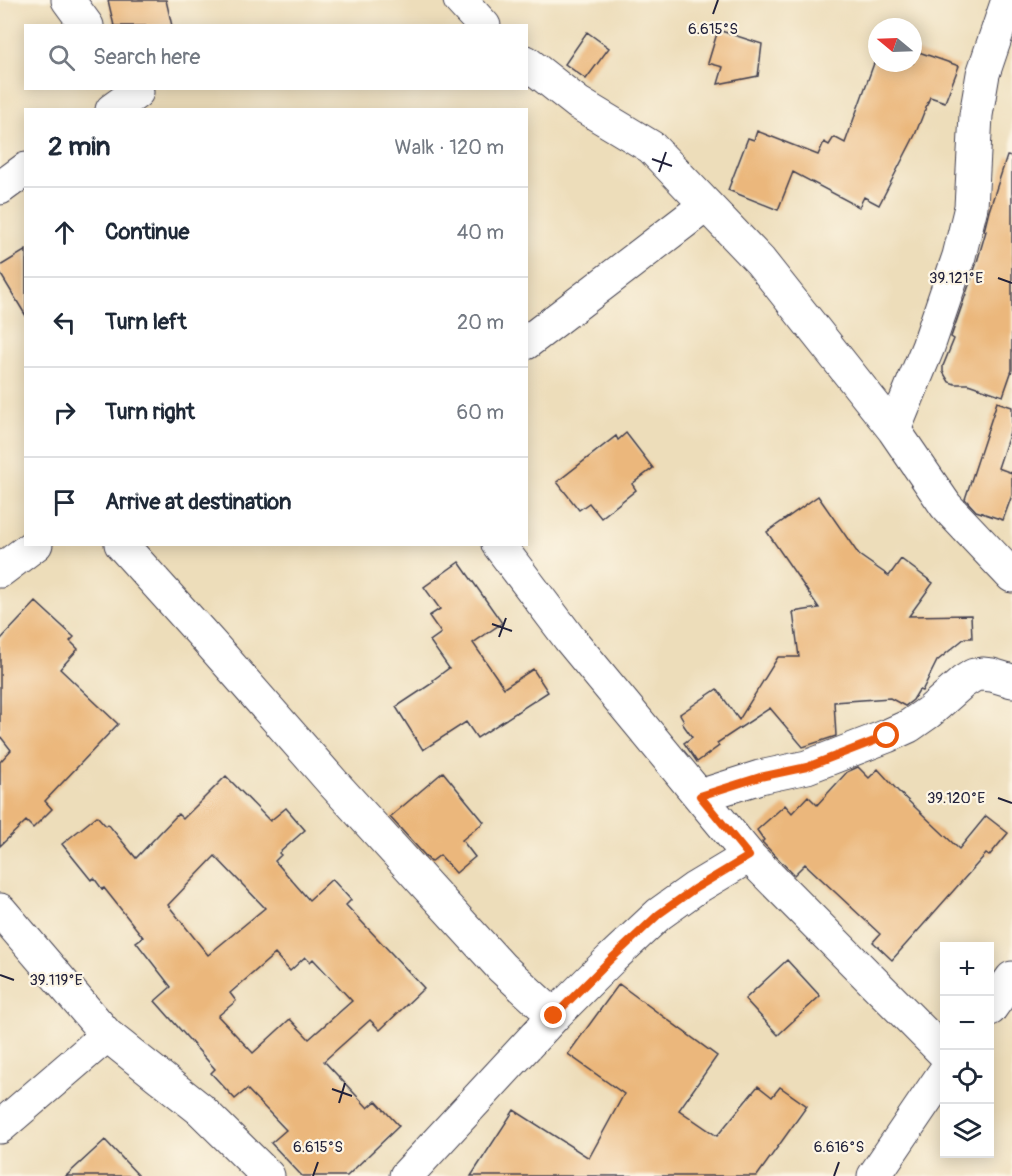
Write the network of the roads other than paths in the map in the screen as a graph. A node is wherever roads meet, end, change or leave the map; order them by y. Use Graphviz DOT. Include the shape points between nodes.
graph roads {
  1 [pos="68,0"];
  2 [pos="460,0"];
  3 [pos="1008,0"];
  4 [pos="86,24"];
  5 [pos="482,24"];
  6 [pos="528,64"];
  7 [pos="24,170"];
  8 [pos="0,188"];
  9 [pos="706,205"];
  10 [pos="528,341"];
  11 [pos="894,430"];
  12 [pos="33,546"];
  13 [pos="123,546"];
  14 [pos="500,546"];
  15 [pos="0,571"];
  16 [pos="1012,576"];
  17 [pos="1012,681"];
  18 [pos="700,796"];
  19 [pos="749,856"];
  20 [pos="0,910"];
  21 [pos="1012,978"];
  22 [pos="994,1004"];
  23 [pos="554,1016"];
  24 [pos="107,1035"];
  25 [pos="942,1050"];
  26 [pos="940,1080"];
  27 [pos="0,1127"];
  28 [pos="268,1176"];
  29 [pos="406,1176"];
  30 [pos="874,1176"];
  1 -- 4 [label="street"];
  2 -- 5 [label="street"];
  3 -- 11 [label="street" via="983,74 976,116 971,207 959,256"];
  6 -- 9 [label="street" via="578,103 651,147"];
  7 -- 8 [label="street"];
  9 -- 10 [label="street"];
  9 -- 11 [label="street" via="760,261"];
  11 -- 16 [label="street" via="946,506"];
  12 -- 15 [label="street"];
  13 -- 23 [label="street" via="501,967"];
  14 -- 18 [label="street" via="569,638"];
  17 -- 18 [label="street" via="974,675 909,726 887,736 807,767"];
  18 -- 19 [label="street"];
  19 -- 23 [label="street" via="659,914"];
  19 -- 25 [label="street"];
  20 -- 24 [label="street"];
  21 -- 22 [label="street"];
  23 -- 29 [label="street"];
  24 -- 27 [label="street"];
  24 -- 28 [label="street" via="200,1109"];
  26 -- 30 [label="street"];
}
